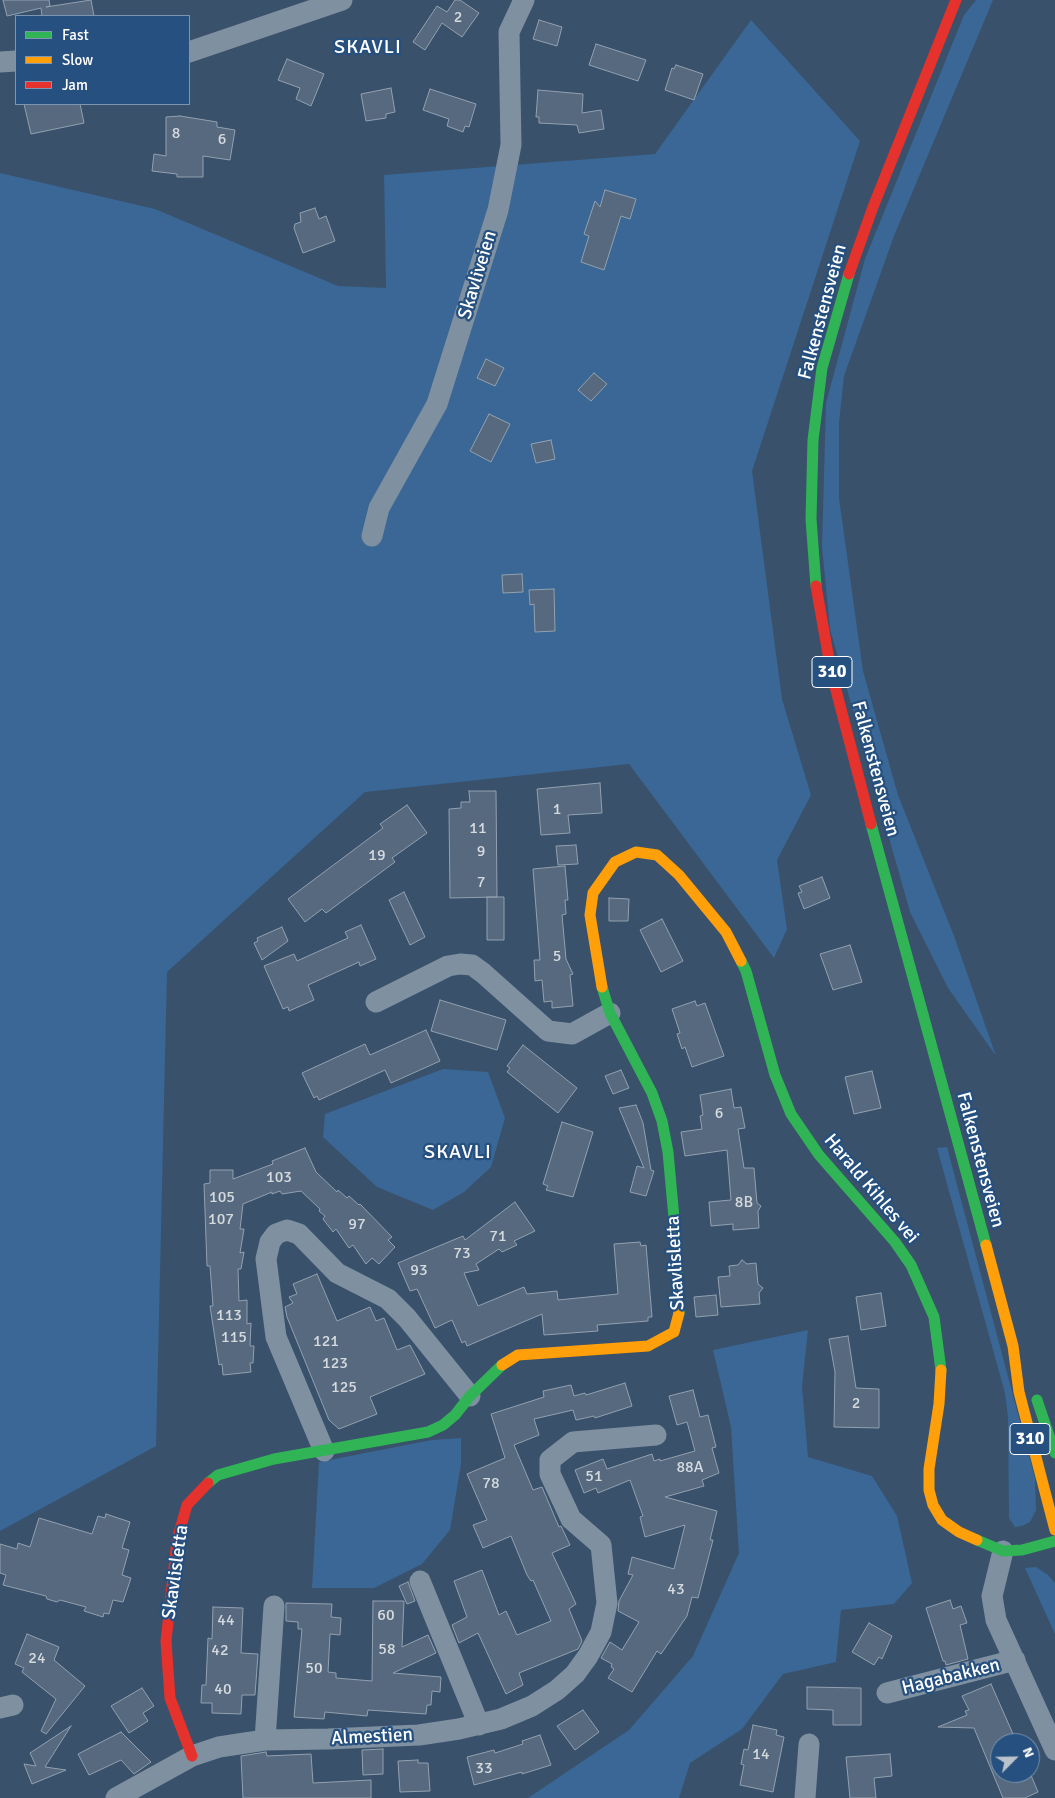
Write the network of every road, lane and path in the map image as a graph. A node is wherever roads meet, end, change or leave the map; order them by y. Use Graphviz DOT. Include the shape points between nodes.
graph roads {
  1 [pos="342,0"];
  2 [pos="524,0"];
  3 [pos="956,0"];
  4 [pos="190,52"];
  5 [pos="15,61"];
  6 [pos="0,62"];
  7 [pos="372,536"];
  8 [pos="655,854"];
  9 [pos="376,1002"];
  10 [pos="610,1013"];
  11 [pos="1013,1346"];
  12 [pos="470,1396"];
  13 [pos="656,1435"];
  14 [pos="324,1451"];
  15 [pos="1055,1453"];
  16 [pos="1055,1530"];
  17 [pos="1055,1541"];
  18 [pos="1003,1551"];
  19 [pos="420,1581"];
  20 [pos="274,1606"];
  21 [pos="1015,1660"];
  22 [pos="887,1693"];
  23 [pos="479,1725"];
  24 [pos="265,1740"];
  25 [pos="809,1744"];
  26 [pos="1055,1750"];
  27 [pos="192,1756"];
  28 [pos="116,1798"];
  29 [pos="805,1798"];
  1 -- 4 [label="street"];
  2 -- 7 [label="street, Skavliveien" via="509,32 511,145 498,210 437,404 379,508"];
  3 -- 11 [label="street, Falkenstensveien / 310" via="873,207 845,287 822,368 813,440 811,519 817,597 831,670"];
  5 -- 6 [label="street"];
  8 -- 10 [label="street, Skavlisletta" via="636,852 615,862 594,893 590,915 599,978"];
  8 -- 18 [label="street, Harald Kihles vei" via="715,917 740,954 754,992 775,1075 795,1121 819,1155 911,1265 934,1317 941,1372 928,1469 933,1506 942,1520 959,1532"];
  9 -- 10 [label="street" via="448,966 460,964 472,966 483,973 548,1031 572,1034"];
  10 -- 12 [label="street, Skavlisletta" via="652,1093 662,1121 674,1218 679,1317 674,1332 648,1346 518,1355"];
  11 -- 15 [label="street, Falkenstensveien / 310"];
  11 -- 16 [label="street, Falkenstensveien / 310" via="1019,1392"];
  12 -- 14 [label="street, Skavlisletta" via="455,1415 428,1432"];
  12 -- 14 [label="street" via="388,1299 337,1272 298,1234 287,1230 276,1234 270,1242 266,1259 276,1337"];
  13 -- 23 [label="street, Almestien" via="573,1442 550,1460 550,1474 572,1519 601,1545 607,1603 601,1632 588,1656 557,1690 532,1706"];
  14 -- 27 [label="street, Skavlisletta" via="274,1459 218,1475 187,1505 177,1540 166,1641 166,1672 170,1698"];
  17 -- 18 [label="street, Harald Kihles vei" via="1022,1550"];
  18 -- 21 [label="street, Hagabakken" via="992,1596 996,1620"];
  19 -- 23 [label="street"];
  20 -- 24 [label="street"];
  21 -- 22 [label="street, Hagabakken"];
  21 -- 26 [label="street, Hagabakken"];
  23 -- 24 [label="street, Almestien" via="419,1735"];
  24 -- 27 [label="street, Almestien" via="219,1746"];
  25 -- 29 [label="street"];
  27 -- 28 [label="street, Almestien"];
}
